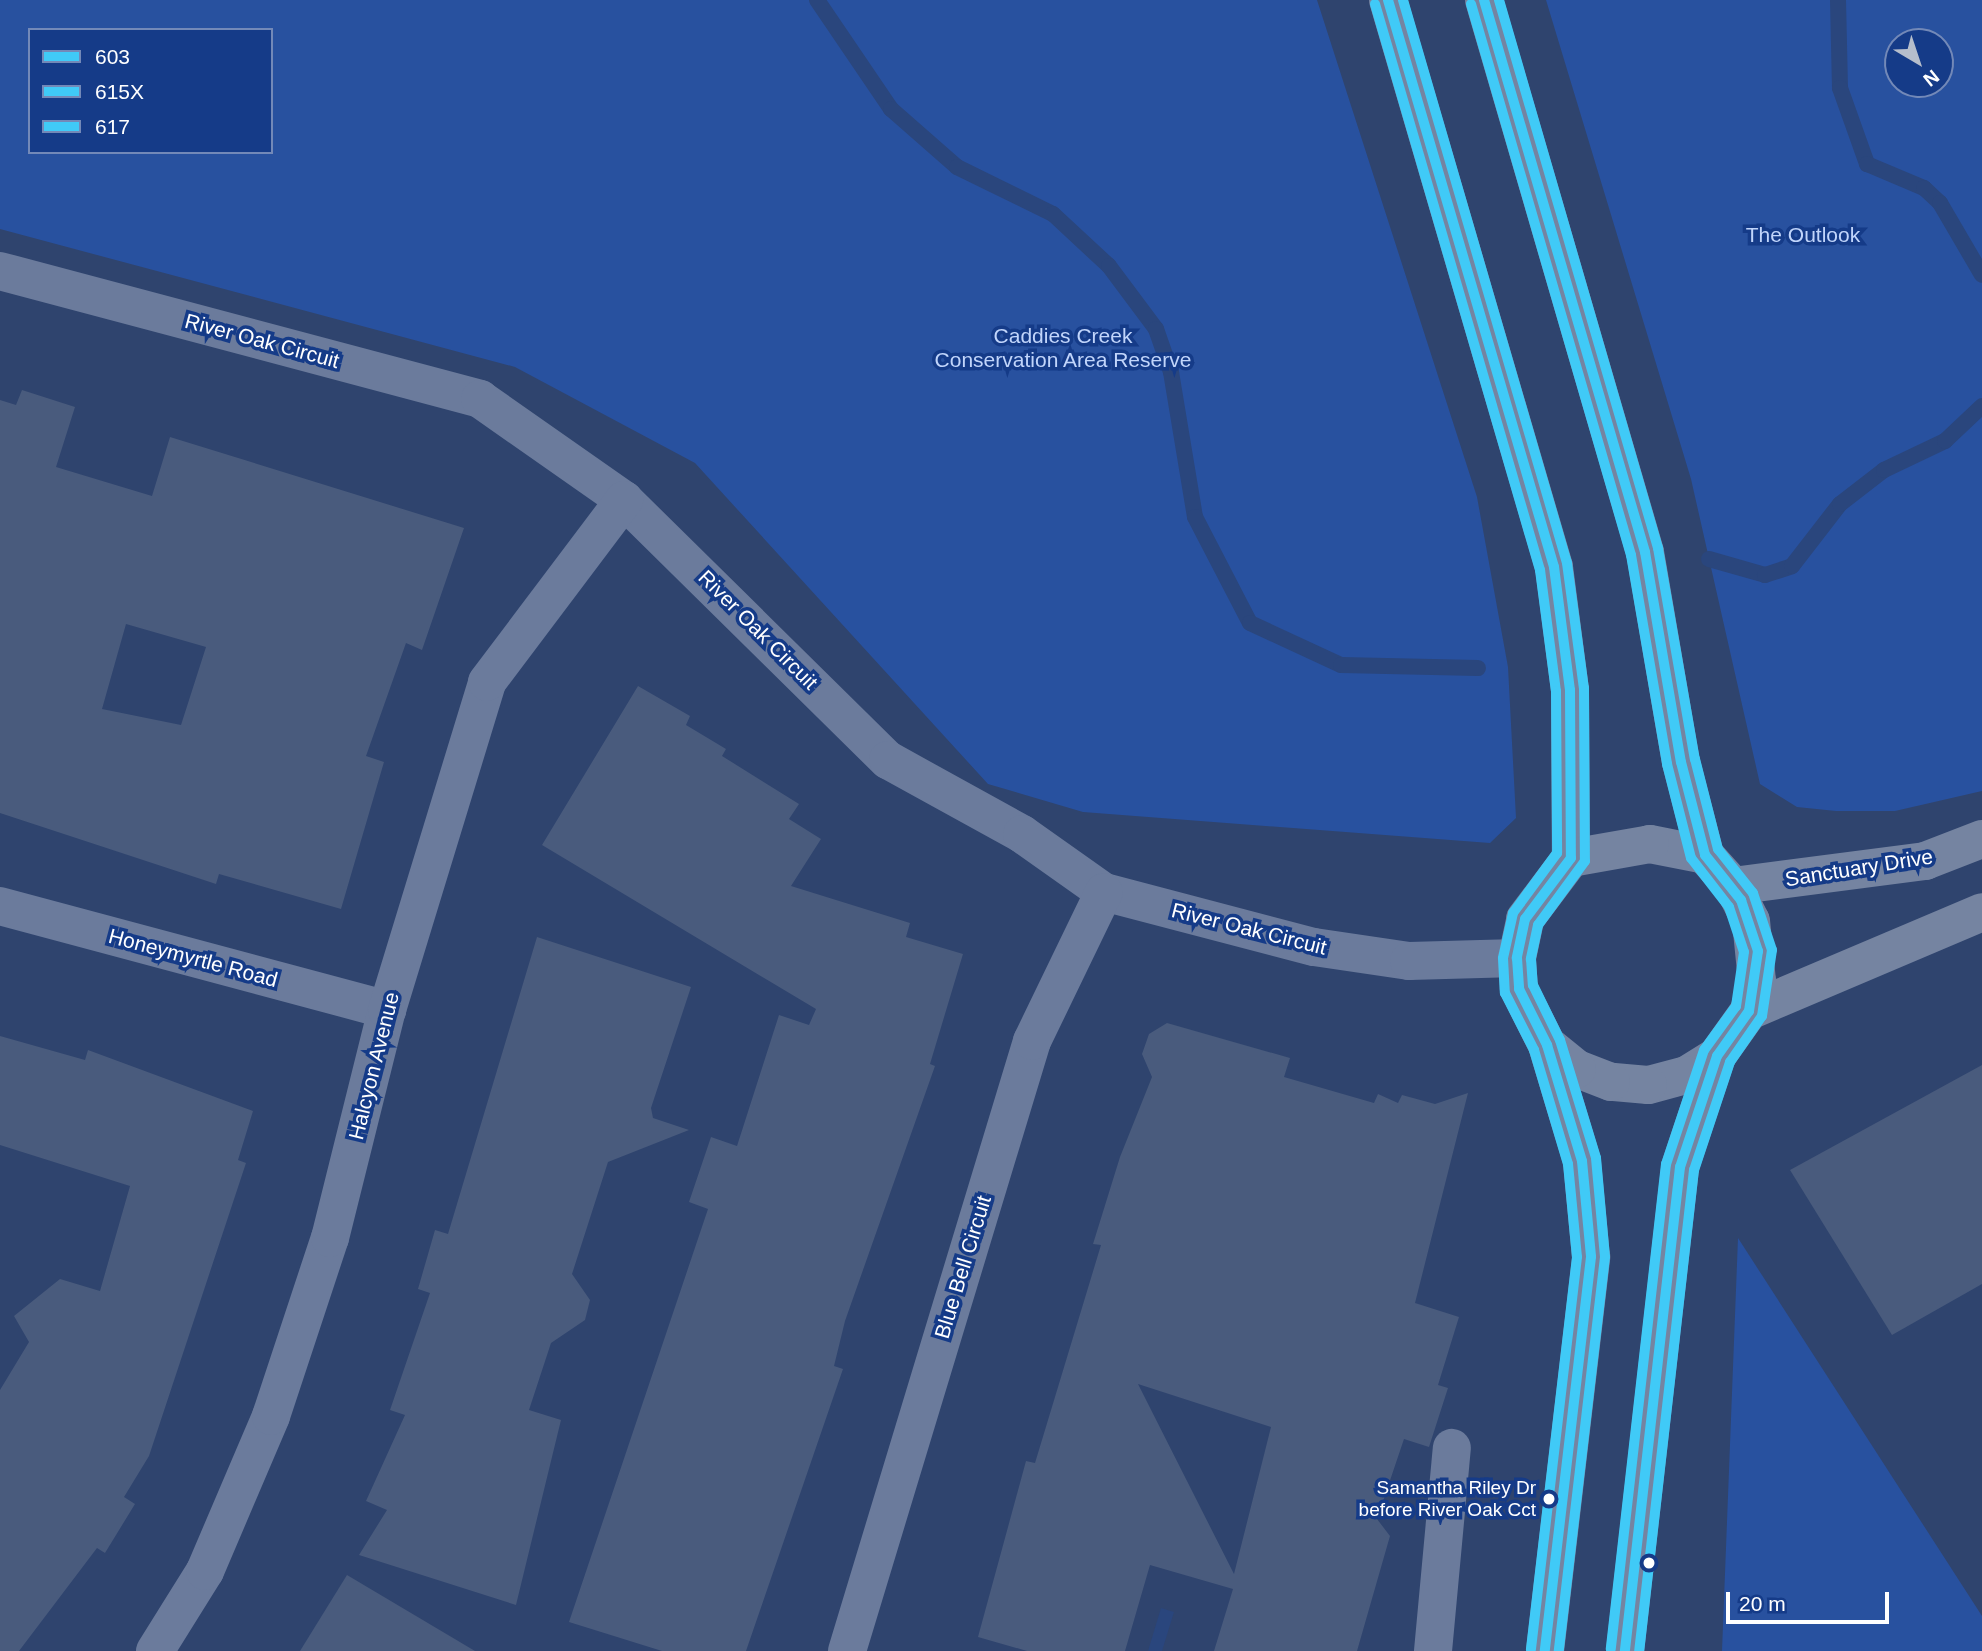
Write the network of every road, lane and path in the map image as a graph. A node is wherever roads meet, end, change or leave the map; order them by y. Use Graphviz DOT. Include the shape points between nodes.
graph roads {
  1 [pos="1388,0"];
  2 [pos="1484,0"];
  3 [pos="0,271"];
  4 [pos="624,500"];
  5 [pos="1982,839"];
  6 [pos="1704,855"];
  7 [pos="1571,858"];
  8 [pos="1733,886"];
  9 [pos="1104,892"];
  10 [pos="0,906"];
  11 [pos="1982,912"];
  12 [pos="1517,958"];
  13 [pos="387,1010"];
  14 [pos="1749,1011"];
  15 [pos="1547,1045"];
  16 [pos="1717,1056"];
  17 [pos="1452,1448"];
  18 [pos="155,1651"];
  19 [pos="847,1651"];
  20 [pos="1433,1651"];
  21 [pos="1545,1651"];
  22 [pos="1625,1651"];
  1 -- 7 [label="main road" via="1554,567 1570,690"];
  2 -- 6 [label="main road" via="1645,552 1668,690"];
  3 -- 4 [label="street, River Oak Circuit" via="480,399"];
  4 -- 9 [label="street, River Oak Circuit" via="888,760 1022,834"];
  4 -- 13 [label="street, Halcyon Avenue" via="487,682"];
  5 -- 8 [label="main road, Sanctuary Drive" via="1926,861"];
  6 -- 7 [label="main road" via="1650,844"];
  6 -- 8 [label="main road"];
  7 -- 12 [label="main road" via="1525,919"];
  8 -- 14 [label="main road" via="1758,951"];
  9 -- 12 [label="street, River Oak Circuit" via="1314,947 1409,961"];
  9 -- 19 [label="street, Blue Bell Circuit" via="1032,1041"];
  10 -- 13 [label="street, Honeymyrtle Road"];
  11 -- 14 [label="main road"];
  12 -- 15 [label="main road" via="1519,989"];
  13 -- 18 [label="street, Halcyon Avenue" via="330,1238 271,1416 205,1571"];
  14 -- 16 [label="main road"];
  15 -- 16 [label="main road" via="1577,1069 1611,1082 1648,1084 1686,1075"];
  15 -- 21 [label="main road" via="1582,1161 1591,1257"];
  16 -- 22 [label="main road" via="1679,1167"];
  17 -- 20 [label="street"];
}
